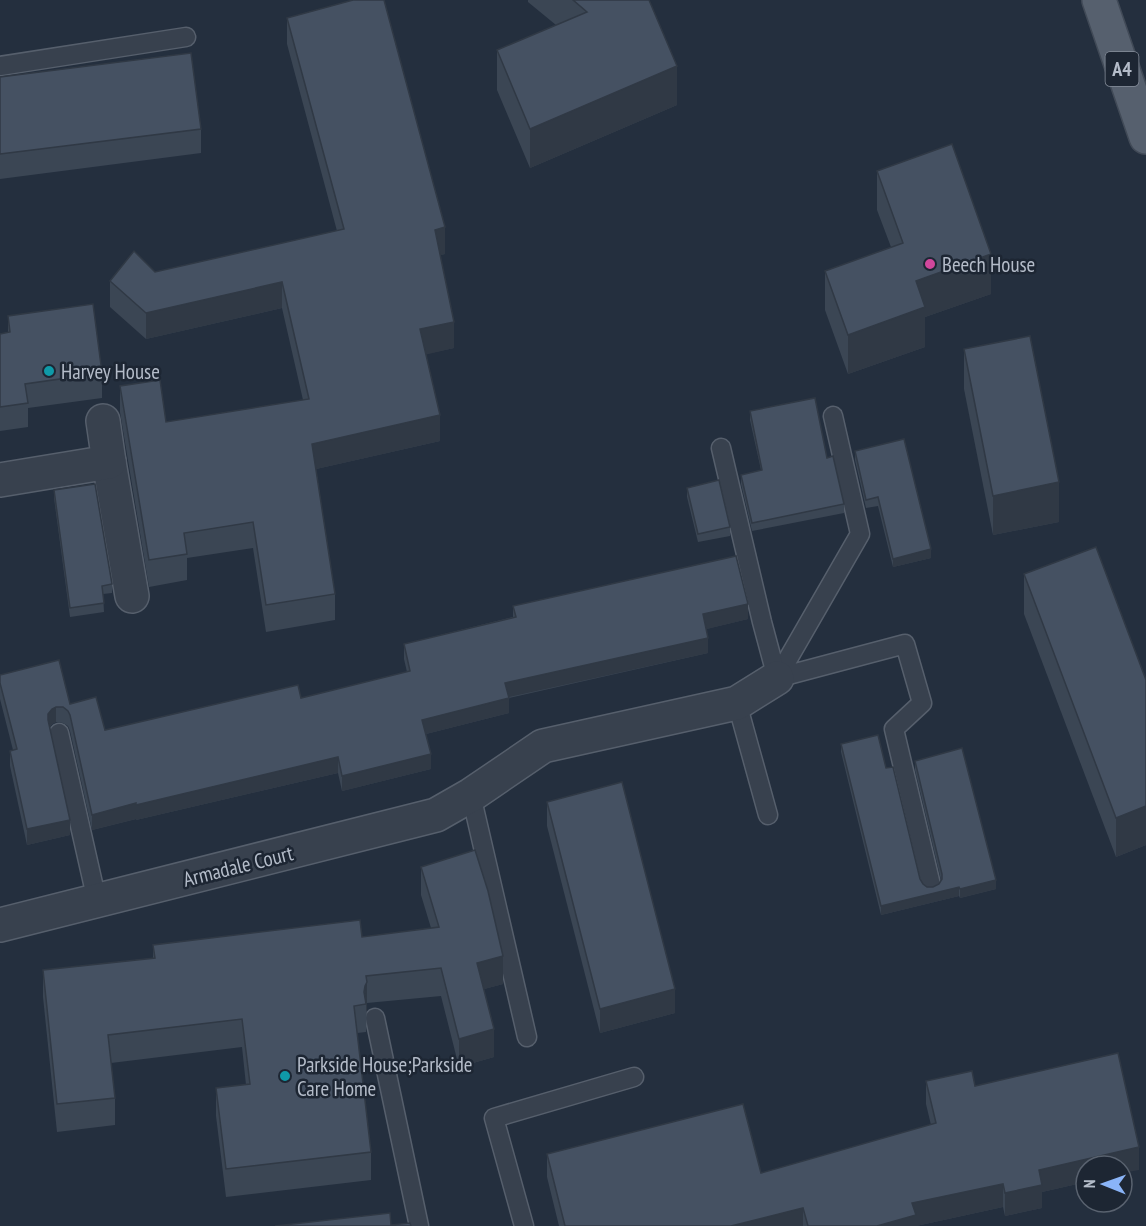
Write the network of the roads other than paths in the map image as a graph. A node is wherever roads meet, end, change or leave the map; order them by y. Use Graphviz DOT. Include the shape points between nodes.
graph roads {
  1 [pos="1099,0"];
  2 [pos="186,37"];
  3 [pos="0,66"];
  4 [pos="1146,137"];
  5 [pos="833,416"];
  6 [pos="103,421"];
  7 [pos="722,448"];
  8 [pos="109,462"];
  9 [pos="0,480"];
  10 [pos="132,596"];
  11 [pos="777,678"];
  12 [pos="737,702"];
  13 [pos="59,732"];
  14 [pos="471,795"];
  15 [pos="768,815"];
  16 [pos="931,885"];
  17 [pos="97,901"];
  18 [pos="0,925"];
  19 [pos="375,1018"];
  20 [pos="527,1036"];
  21 [pos="634,1077"];
  22 [pos="419,1226"];
  23 [pos="524,1226"];
  1 -- 4 [label="main road, A4"];
  2 -- 3 [label="lane"];
  5 -- 11 [label="lane" via="860,534"];
  6 -- 8 [label="street"];
  7 -- 11 [label="lane"];
  8 -- 9 [label="street"];
  8 -- 10 [label="street"];
  11 -- 12 [label="street, Armadale Court"];
  11 -- 16 [label="lane" via="905,645 922,703 894,729"];
  12 -- 14 [label="street, Armadale Court" via="543,746"];
  12 -- 15 [label="lane"];
  13 -- 17 [label="lane"];
  14 -- 17 [label="street, Armadale Court" via="436,815"];
  14 -- 20 [label="lane"];
  17 -- 18 [label="street, Armadale Court"];
  19 -- 22 [label="lane"];
  21 -- 23 [label="lane" via="494,1118"];
}
